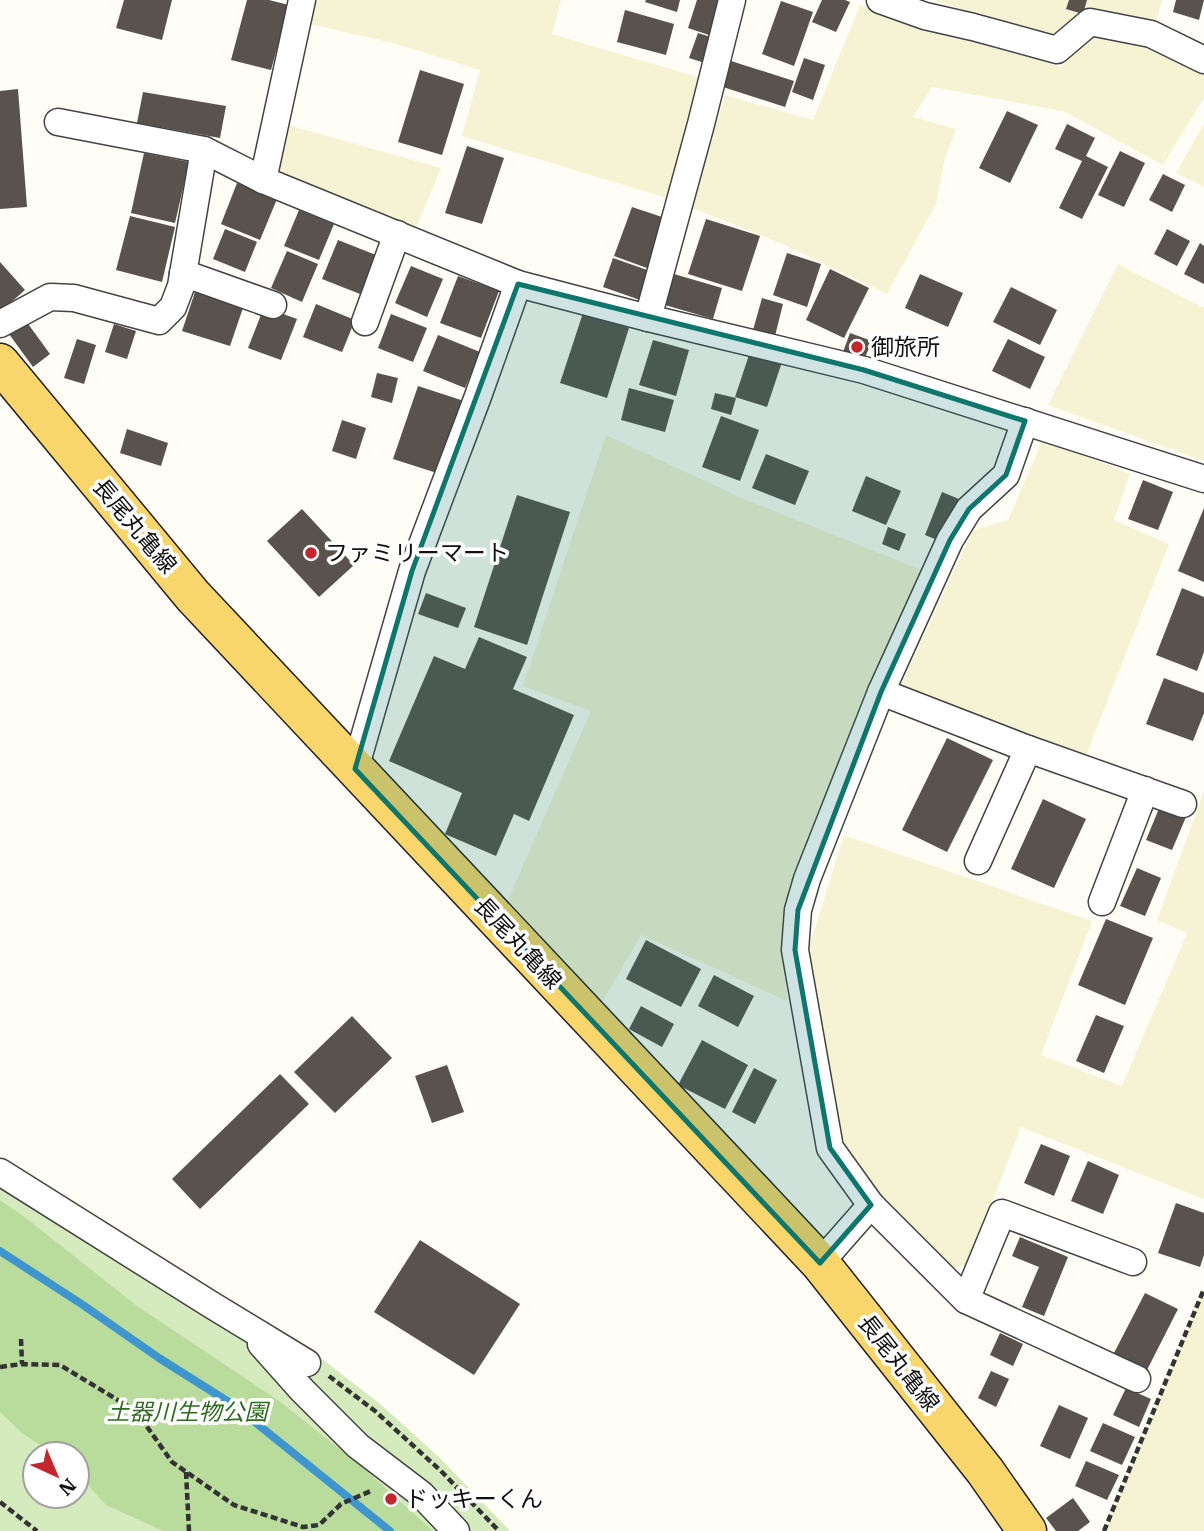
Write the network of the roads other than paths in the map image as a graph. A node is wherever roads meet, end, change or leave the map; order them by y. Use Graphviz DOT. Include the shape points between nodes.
graph roads {
  1 [pos="302,0"];
  2 [pos="732,0"];
  3 [pos="880,0"];
  4 [pos="1204,60"];
  5 [pos="58,122"];
  6 [pos="204,150"];
  7 [pos="263,180"];
  8 [pos="397,234"];
  9 [pos="183,273"];
  10 [pos="518,284"];
  11 [pos="273,305"];
  12 [pos="648,318"];
  13 [pos="365,321"];
  14 [pos="0,324"];
  15 [pos="0,363"];
  16 [pos="1025,421"];
  17 [pos="1204,479"];
  18 [pos="881,692"];
  19 [pos="1028,749"];
  20 [pos="355,769"];
  21 [pos="1146,790"];
  22 [pos="1184,804"];
  23 [pos="978,861"];
  24 [pos="1102,902"];
  25 [pos="0,1172"];
  26 [pos="872,1205"];
  27 [pos="1133,1262"];
  28 [pos="820,1263"];
  29 [pos="966,1300"];
  30 [pos="244,1324"];
  31 [pos="307,1363"];
  32 [pos="1137,1379"];
  33 [pos="456,1531"];
  34 [pos="1027,1531"];
  1 -- 7 [label="street"];
  2 -- 12 [label="street"];
  3 -- 4 [label="street" via="1057,50 1090,22 1151,34"];
  5 -- 6 [label="street"];
  6 -- 7 [label="street"];
  6 -- 9 [label="street"];
  7 -- 8 [label="street"];
  8 -- 10 [label="street"];
  8 -- 13 [label="street"];
  9 -- 11 [label="street"];
  9 -- 14 [label="street" via="173,307 159,321 74,298 50,297"];
  10 -- 12 [label="street"];
  10 -- 20 [label="street" via="412,571"];
  12 -- 16 [label="street" via="864,370"];
  15 -- 20 [label="main road, 長尾丸亀線" via="193,596"];
  16 -- 17 [label="street"];
  16 -- 18 [label="street" via="1006,475 969,509 950,540"];
  18 -- 19 [label="street"];
  18 -- 26 [label="street" via="807,879 795,950 830,1148"];
  19 -- 21 [label="street"];
  19 -- 23 [label="street"];
  20 -- 28 [label="main road, 長尾丸亀線"];
  21 -- 22 [label="street"];
  21 -- 24 [label="street"];
  25 -- 30 [label="street"];
  26 -- 28 [label="street"];
  26 -- 29 [label="street"];
  27 -- 29 [label="street" via="1002,1213"];
  28 -- 34 [label="main road, 長尾丸亀線"];
  29 -- 32 [label="street"];
  30 -- 31 [label="street"];
  30 -- 33 [label="street" via="358,1446 421,1494"];
}
